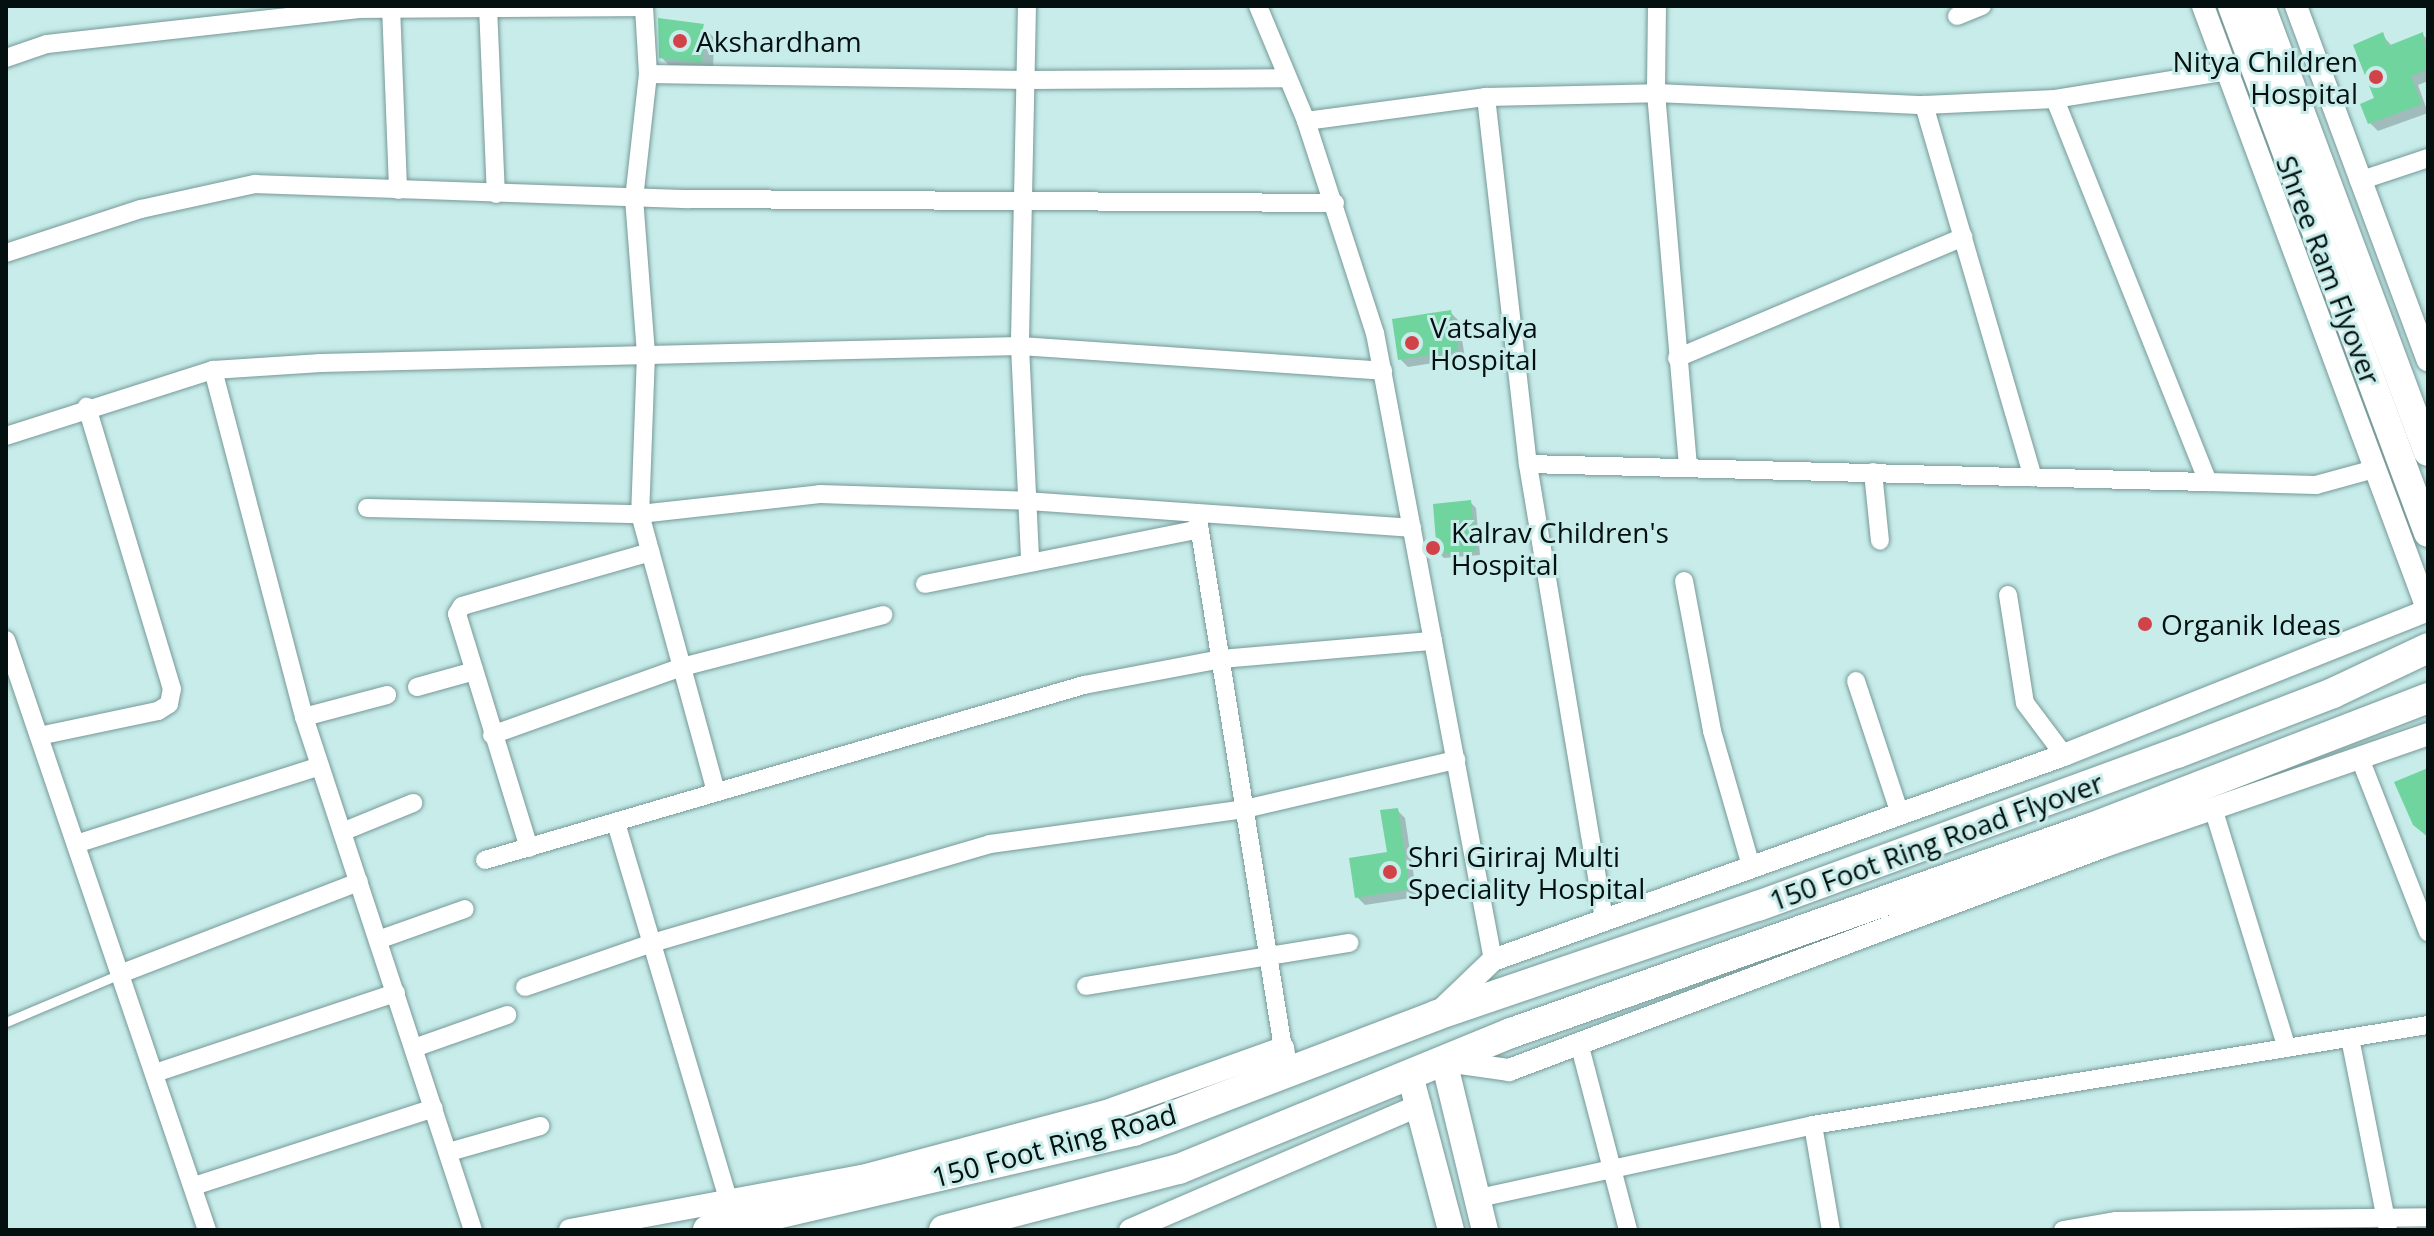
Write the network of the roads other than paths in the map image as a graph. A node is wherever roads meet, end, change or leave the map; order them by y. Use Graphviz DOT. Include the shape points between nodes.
graph roads {
  1 [pos="644,6"];
  2 [pos="1027,6"];
  3 [pos="1258,6"];
  4 [pos="1657,6"];
  5 [pos="1982,6"];
  6 [pos="2203,6"];
  7 [pos="2232,6"];
  8 [pos="2261,6"];
  9 [pos="2296,6"];
  10 [pos="391,7"];
  11 [pos="488,7"];
  12 [pos="1957,16"];
  13 [pos="6,58"];
  14 [pos="2227,71"];
  15 [pos="648,74"];
  16 [pos="1285,78"];
  17 [pos="1026,80"];
  18 [pos="1656,93"];
  19 [pos="1486,97"];
  20 [pos="2055,99"];
  21 [pos="1924,105"];
  22 [pos="1306,121"];
  23 [pos="2428,158"];
  24 [pos="2359,181"];
  25 [pos="398,190"];
  26 [pos="496,194"];
  27 [pos="634,198"];
  28 [pos="1023,199"];
  29 [pos="1335,203"];
  30 [pos="1963,237"];
  31 [pos="6,253"];
  32 [pos="1020,346"];
  33 [pos="646,354"];
  34 [pos="1677,358"];
  35 [pos="2428,360"];
  36 [pos="213,370"];
  37 [pos="1383,371"];
  38 [pos="87,407"];
  39 [pos="6,436"];
  40 [pos="2428,452"];
  41 [pos="1528,464"];
  42 [pos="1688,468"];
  43 [pos="2374,469"];
  44 [pos="1873,472"];
  45 [pos="2033,477"];
  46 [pos="2208,482"];
  47 [pos="1027,501"];
  48 [pos="367,508"];
  49 [pos="640,514"];
  50 [pos="1199,521"];
  51 [pos="1412,528"];
  52 [pos="2428,533"];
  53 [pos="1880,541"];
  54 [pos="650,552"];
  55 [pos="1030,562"];
  56 [pos="1684,581"];
  57 [pos="925,584"];
  58 [pos="2008,595"];
  59 [pos="2428,610"];
  60 [pos="883,615"];
  61 [pos="6,640"];
  62 [pos="1433,641"];
  63 [pos="2428,648"];
  64 [pos="1221,659"];
  65 [pos="682,667"];
  66 [pos="471,672"];
  67 [pos="1856,681"];
  68 [pos="417,687"];
  69 [pos="387,695"];
  70 [pos="2428,698"];
  71 [pos="304,717"];
  72 [pos="2428,734"];
  73 [pos="492,735"];
  74 [pos="39,736"];
  75 [pos="2064,755"];
  76 [pos="1456,760"];
  77 [pos="2361,761"];
  78 [pos="320,766"];
  79 [pos="716,792"];
  80 [pos="413,803"];
  81 [pos="2213,808"];
  82 [pos="1245,809"];
  83 [pos="1900,814"];
  84 [pos="616,823"];
  85 [pos="342,832"];
  86 [pos="76,844"];
  87 [pos="529,848"];
  88 [pos="485,860"];
  89 [pos="1751,866"];
  90 [pos="359,882"];
  91 [pos="465,909"];
  92 [pos="1604,919"];
  93 [pos="2428,932"];
  94 [pos="378,940"];
  95 [pos="652,943"];
  96 [pos="1350,943"];
  97 [pos="1268,954"];
  98 [pos="1493,960"];
  99 [pos="120,974"];
  100 [pos="1086,986"];
  101 [pos="525,987"];
  102 [pos="396,993"];
  103 [pos="507,1015"];
  104 [pos="1437,1015"];
  105 [pos="6,1022"];
  106 [pos="2428,1025"];
  107 [pos="2350,1038"];
  108 [pos="1579,1043"];
  109 [pos="414,1048"];
  110 [pos="2287,1048"];
  111 [pos="1285,1060"];
  112 [pos="1444,1061"];
  113 [pos="155,1073"];
  114 [pos="1410,1075"];
  115 [pos="1420,1105"];
  116 [pos="434,1108"];
  117 [pos="1813,1125"];
  118 [pos="540,1126"];
  119 [pos="449,1152"];
  120 [pos="1614,1167"];
  121 [pos="194,1186"];
  122 [pos="1479,1198"];
  123 [pos="2428,1217"];
  124 [pos="724,1218"];
  125 [pos="2387,1224"];
  126 [pos="2129,1225"];
  127 [pos="207,1230"];
  128 [pos="473,1230"];
  129 [pos="570,1230"];
  130 [pos="944,1230"];
  131 [pos="1130,1230"];
  132 [pos="1451,1230"];
  133 [pos="1485,1230"];
  134 [pos="1628,1230"];
  135 [pos="1831,1230"];
  136 [pos="2063,1230"];
  1 -- 11 [label="street"];
  1 -- 15 [label="street"];
  2 -- 17 [label="street"];
  3 -- 16 [label="street"];
  4 -- 18 [label="street"];
  5 -- 12 [label="street"];
  6 -- 14 [label="street"];
  7 -- 52 [label="main road, Shree Ram Flyover"];
  8 -- 40 [label="main road, Shree Ram Flyover"];
  9 -- 24 [label="street"];
  10 -- 11 [label="street"];
  10 -- 13 [label="street" via="47,44"];
  10 -- 25 [label="street"];
  11 -- 26 [label="street"];
  14 -- 20 [label="street"];
  14 -- 43 [label="street"];
  15 -- 17 [label="street"];
  15 -- 27 [label="street"];
  16 -- 17 [label="street"];
  16 -- 22 [label="street"];
  17 -- 28 [label="street"];
  18 -- 19 [label="street"];
  18 -- 21 [label="street"];
  18 -- 34 [label="street"];
  19 -- 22 [label="street"];
  19 -- 41 [label="street"];
  20 -- 21 [label="street"];
  20 -- 46 [label="street"];
  21 -- 30 [label="street"];
  22 -- 29 [label="street"];
  23 -- 24 [label="street"];
  24 -- 35 [label="street"];
  25 -- 26 [label="street"];
  25 -- 31 [label="street" via="255,184 141,209"];
  26 -- 27 [label="street"];
  27 -- 28 [label="street"];
  27 -- 33 [label="street"];
  28 -- 29 [label="street"];
  28 -- 32 [label="street"];
  29 -- 37 [label="street"];
  30 -- 34 [label="street"];
  30 -- 45 [label="street"];
  32 -- 33 [label="street"];
  32 -- 37 [label="street"];
  32 -- 47 [label="street"];
  33 -- 36 [label="street"];
  33 -- 49 [label="street"];
  34 -- 42 [label="street"];
  36 -- 38 [label="street"];
  36 -- 71 [label="street"];
  37 -- 51 [label="street"];
  38 -- 39 [label="street"];
  38 -- 74 [label="street" via="172,689 169,704 158,711"];
  41 -- 42 [label="street"];
  41 -- 92 [label="street"];
  42 -- 44 [label="street"];
  43 -- 46 [label="street" via="2316,485"];
  43 -- 59 [label="street"];
  44 -- 45 [label="street"];
  44 -- 53 [label="street"];
  45 -- 46 [label="street"];
  47 -- 49 [label="street" via="820,494"];
  47 -- 50 [label="street"];
  47 -- 55 [label="street"];
  48 -- 49 [label="street"];
  49 -- 54 [label="street"];
  50 -- 51 [label="street"];
  50 -- 55 [label="street"];
  50 -- 64 [label="street"];
  51 -- 62 [label="street"];
  54 -- 65 [label="street"];
  54 -- 66 [label="street" via="462,606 458,631"];
  55 -- 57 [label="street"];
  56 -- 89 [label="street" via="1712,731"];
  58 -- 75 [label="street" via="2025,703"];
  59 -- 75 [label="street"];
  60 -- 65 [label="street"];
  61 -- 74 [label="street"];
  62 -- 64 [label="street"];
  62 -- 76 [label="street"];
  63 -- 104 [label="highway, 150 Foot Ring Road Flyover" via="2333,693 2177,753 1758,906"];
  64 -- 79 [label="street" via="1084,685"];
  64 -- 82 [label="street"];
  65 -- 73 [label="street"];
  65 -- 79 [label="street"];
  66 -- 68 [label="street"];
  66 -- 73 [label="street"];
  67 -- 83 [label="street"];
  69 -- 71 [label="street"];
  70 -- 112 [label="highway, 150 Foot Ring Road Flyover" via="2091,828"];
  71 -- 78 [label="street"];
  72 -- 77 [label="street"];
  73 -- 87 [label="street"];
  74 -- 86 [label="street"];
  75 -- 83 [label="street"];
  76 -- 82 [label="street"];
  76 -- 98 [label="street"];
  77 -- 81 [label="street"];
  77 -- 93 [label="street"];
  78 -- 85 [label="street"];
  78 -- 86 [label="street"];
  79 -- 84 [label="street"];
  80 -- 85 [label="street"];
  81 -- 108 [label="street"];
  81 -- 110 [label="street"];
  82 -- 95 [label="street" via="990,844"];
  82 -- 97 [label="street"];
  83 -- 89 [label="street"];
  84 -- 87 [label="street"];
  84 -- 95 [label="street"];
  85 -- 90 [label="street"];
  86 -- 99 [label="street"];
  87 -- 88 [label="street"];
  89 -- 92 [label="street"];
  90 -- 94 [label="street"];
  90 -- 99 [label="street"];
  91 -- 94 [label="street"];
  92 -- 98 [label="street"];
  94 -- 102 [label="street"];
  95 -- 101 [label="street"];
  95 -- 124 [label="street"];
  96 -- 97 [label="street"];
  97 -- 100 [label="street"];
  97 -- 111 [label="street"];
  98 -- 104 [label="street"];
  99 -- 105 [label="lane"];
  99 -- 113 [label="street"];
  102 -- 109 [label="street"];
  102 -- 113 [label="street"];
  103 -- 109 [label="street"];
  104 -- 111 [label="highway, 150 Foot Ring Road"];
  106 -- 107 [label="street"];
  107 -- 110 [label="street"];
  107 -- 125 [label="street"];
  108 -- 112 [label="street" via="1509,1070"];
  108 -- 120 [label="street"];
  109 -- 116 [label="street"];
  110 -- 117 [label="street"];
  111 -- 124 [label="highway, 150 Foot Ring Road" via="1134,1131"];
  112 -- 114 [label="highway, 150 Foot Ring Road"];
  112 -- 122 [label="main road"];
  113 -- 121 [label="street"];
  114 -- 115 [label="main road"];
  114 -- 130 [label="highway, 150 Foot Ring Road" via="1179,1169"];
  115 -- 131 [label="street"];
  115 -- 132 [label="main road"];
  116 -- 119 [label="street"];
  116 -- 121 [label="street"];
  117 -- 120 [label="street"];
  117 -- 135 [label="street"];
  118 -- 119 [label="street"];
  119 -- 128 [label="street"];
  120 -- 122 [label="street"];
  120 -- 134 [label="street"];
  121 -- 127 [label="street"];
  122 -- 133 [label="main road"];
  123 -- 125 [label="street"];
  124 -- 129 [label="street"];
  125 -- 126 [label="street"];
  126 -- 136 [label="street"];
}
